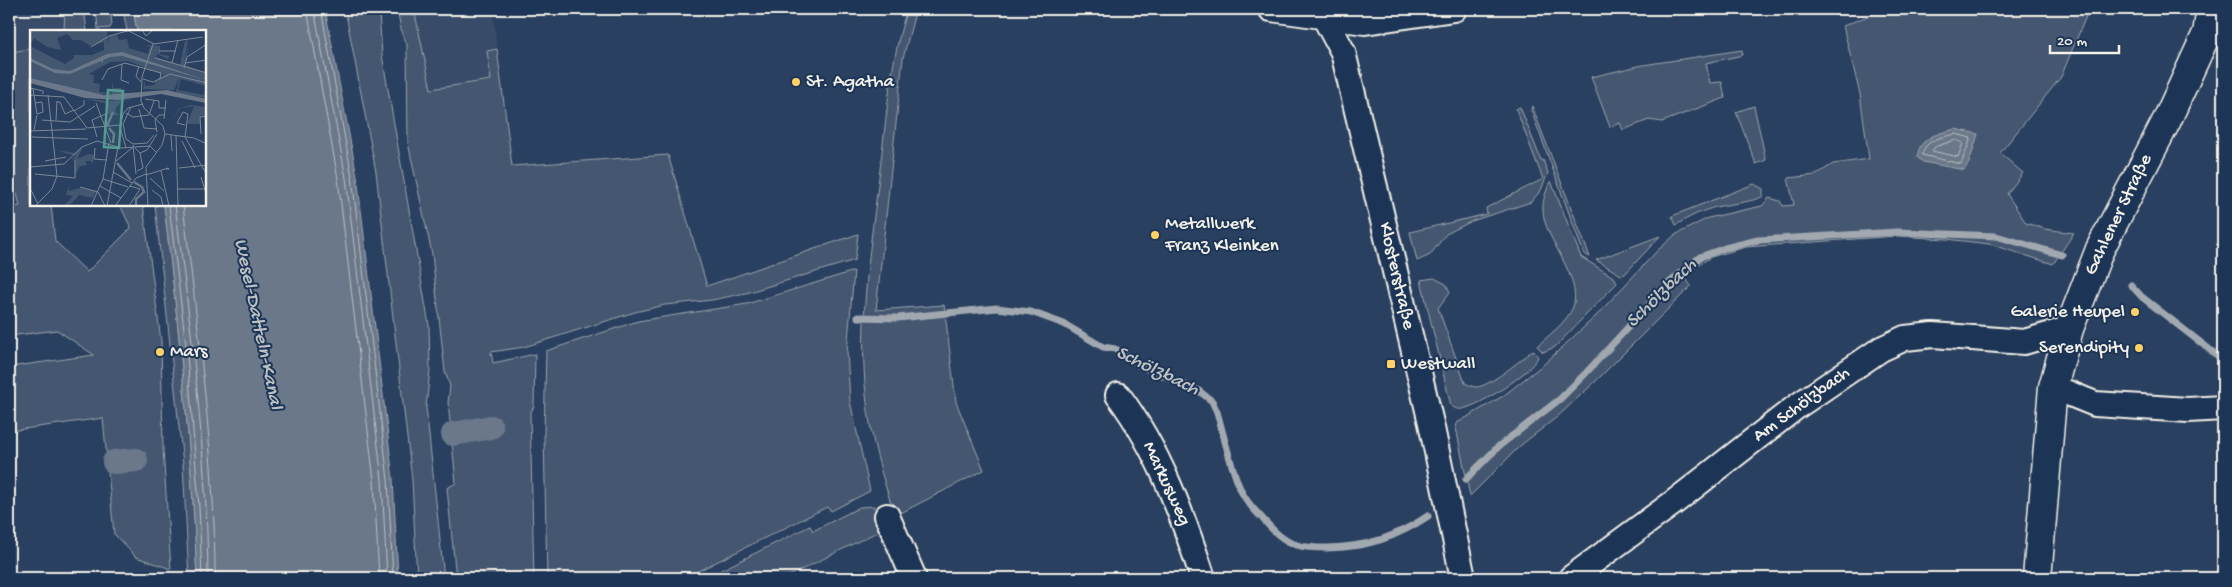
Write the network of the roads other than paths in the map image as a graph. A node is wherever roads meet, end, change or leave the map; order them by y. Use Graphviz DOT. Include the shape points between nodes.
graph roads {
  1 [pos="1271,9"];
  2 [pos="1454,9"];
  3 [pos="1322,12"];
  4 [pos="2214,26"];
  5 [pos="2069,329"];
  6 [pos="2053,387"];
  7 [pos="1118,396"];
  8 [pos="2223,408"];
  9 [pos="887,516"];
  10 [pos="914,578"];
  11 [pos="1203,578"];
  12 [pos="1462,578"];
  13 [pos="1570,578"];
  14 [pos="2037,578"];
  1 -- 3 [label="street"];
  2 -- 3 [label="street" via="1365,22"];
  3 -- 12 [label="street, Klosterstraße" via="1343,52 1431,423"];
  4 -- 5 [label="main road, Gahlener Straße" via="2100,249"];
  5 -- 6 [label="main road, Gahlener Straße"];
  5 -- 13 [label="street, Am Schölzbach" via="2024,342 1933,335 1905,338 1880,349"];
  6 -- 8 [label="street" via="2095,404 2188,410"];
  6 -- 14 [label="main road, Gahlener Straße"];
  7 -- 11 [label="street, Markusweg" via="1163,471"];
  9 -- 10 [label="street"];
}
